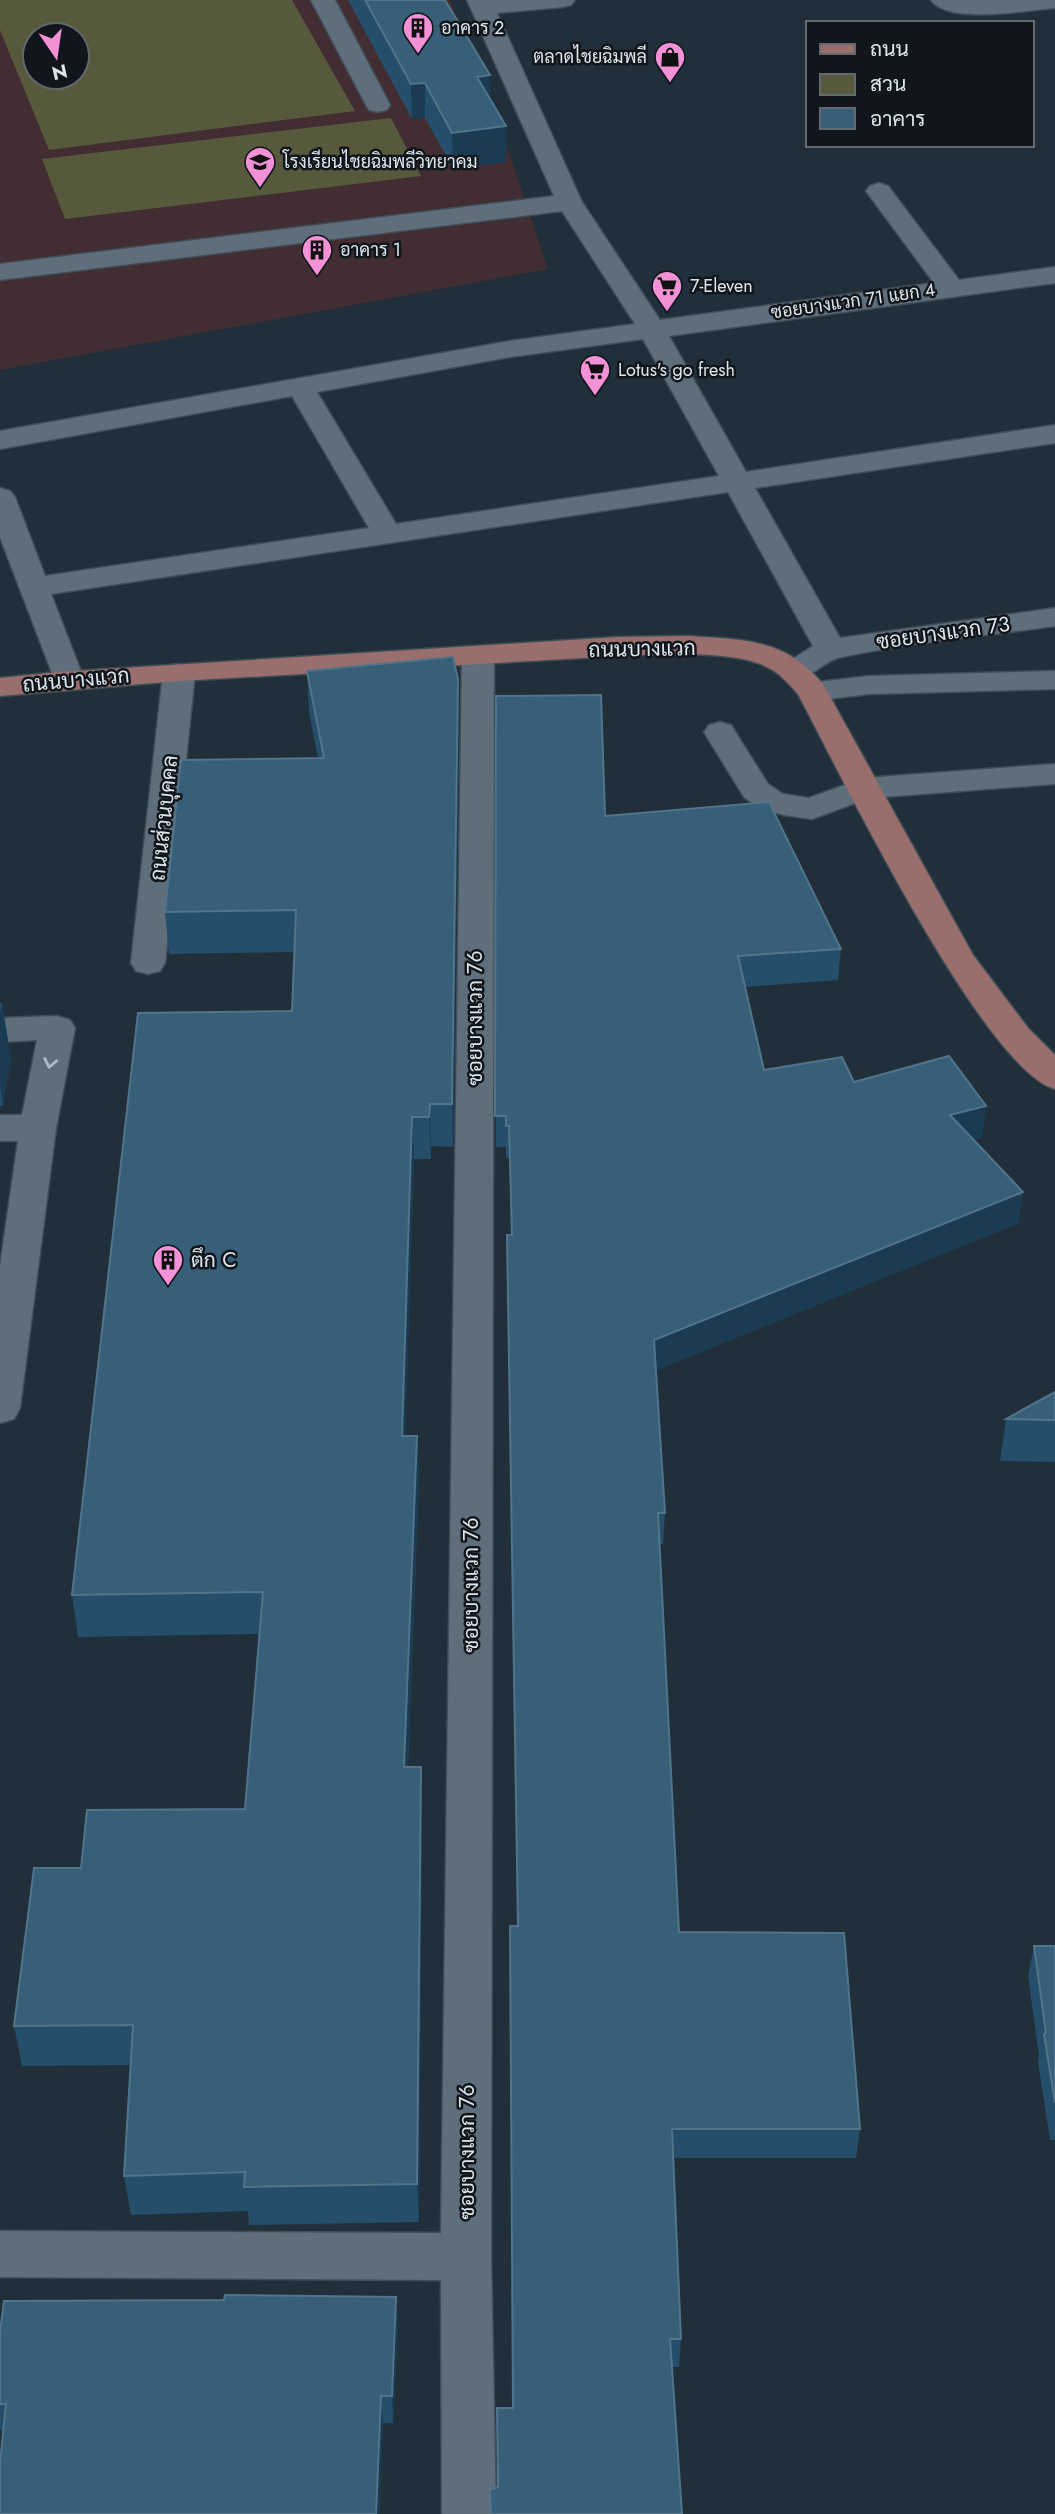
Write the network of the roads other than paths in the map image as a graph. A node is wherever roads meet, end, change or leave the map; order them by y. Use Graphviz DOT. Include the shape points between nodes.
graph roads {
  1 [pos="323,0"];
  2 [pos="562,0"];
  3 [pos="943,0"];
  4 [pos="1055,1"];
  5 [pos="480,4"];
  6 [pos="378,105"];
  7 [pos="879,191"];
  8 [pos="569,202"];
  9 [pos="0,272"];
  10 [pos="1055,275"];
  11 [pos="951,288"];
  12 [pos="651,328"];
  13 [pos="299,385"];
  14 [pos="1055,434"];
  15 [pos="0,440"];
  16 [pos="735,480"];
  17 [pos="0,497"];
  18 [pos="386,532"];
  19 [pos="34,587"];
  20 [pos="1055,617"];
  21 [pos="830,649"];
  22 [pos="478,656"];
  23 [pos="179,673"];
  24 [pos="68,679"];
  25 [pos="1055,680"];
  26 [pos="804,681"];
  27 [pos="0,687"];
  28 [pos="720,732"];
  29 [pos="1055,774"];
  30 [pos="864,788"];
  31 [pos="148,963"];
  32 [pos="0,1030"];
  33 [pos="1055,1077"];
  34 [pos="0,1128"];
  35 [pos="38,1128"];
  36 [pos="0,1408"];
  37 [pos="0,2254"];
  38 [pos="466,2257"];
  39 [pos="469,2514"];
  1 -- 6 [label="street"];
  2 -- 5 [label="street"];
  3 -- 4 [label="street" via="962,8"];
  5 -- 8 [label="street"];
  7 -- 11 [label="street"];
  8 -- 9 [label="street"];
  8 -- 12 [label="street"];
  10 -- 11 [label="street, ซอยบางแวก 71 แยก 4"];
  11 -- 12 [label="street, ซอยบางแวก 71 แยก 4"];
  12 -- 13 [label="street, ซอยบางแวก 71 แยก 4"];
  12 -- 16 [label="street"];
  13 -- 15 [label="street, ซอยบางแวก 71 แยก 4"];
  13 -- 18 [label="street"];
  14 -- 16 [label="street"];
  16 -- 18 [label="street"];
  16 -- 21 [label="street"];
  17 -- 19 [label="street"];
  18 -- 19 [label="street"];
  19 -- 24 [label="street"];
  20 -- 21 [label="street, ซอยบางแวก 73"];
  21 -- 26 [label="street"];
  22 -- 23 [label="main road, ถนนบางแวก"];
  22 -- 26 [label="main road, ถนนบางแวก" via="648,646 718,648 760,653 786,662"];
  22 -- 38 [label="street, ซอยบางแวก 76"];
  23 -- 24 [label="main road, ถนนบางแวก"];
  23 -- 31 [label="street, ถนนส่วนบุคคล"];
  24 -- 27 [label="main road, ถนนบางแวก"];
  25 -- 26 [label="street" via="869,685"];
  26 -- 30 [label="main road"];
  28 -- 30 [label="street" via="756,790 771,801 812,809"];
  29 -- 30 [label="street"];
  30 -- 33 [label="main road" via="958,959 1015,1036"];
  32 -- 35 [label="street, one-way" via="57,1028"];
  34 -- 35 [label="street"];
  35 -- 36 [label="street"];
  37 -- 38 [label="street"];
  38 -- 39 [label="street, ซอยบางแวก 76"];
}
